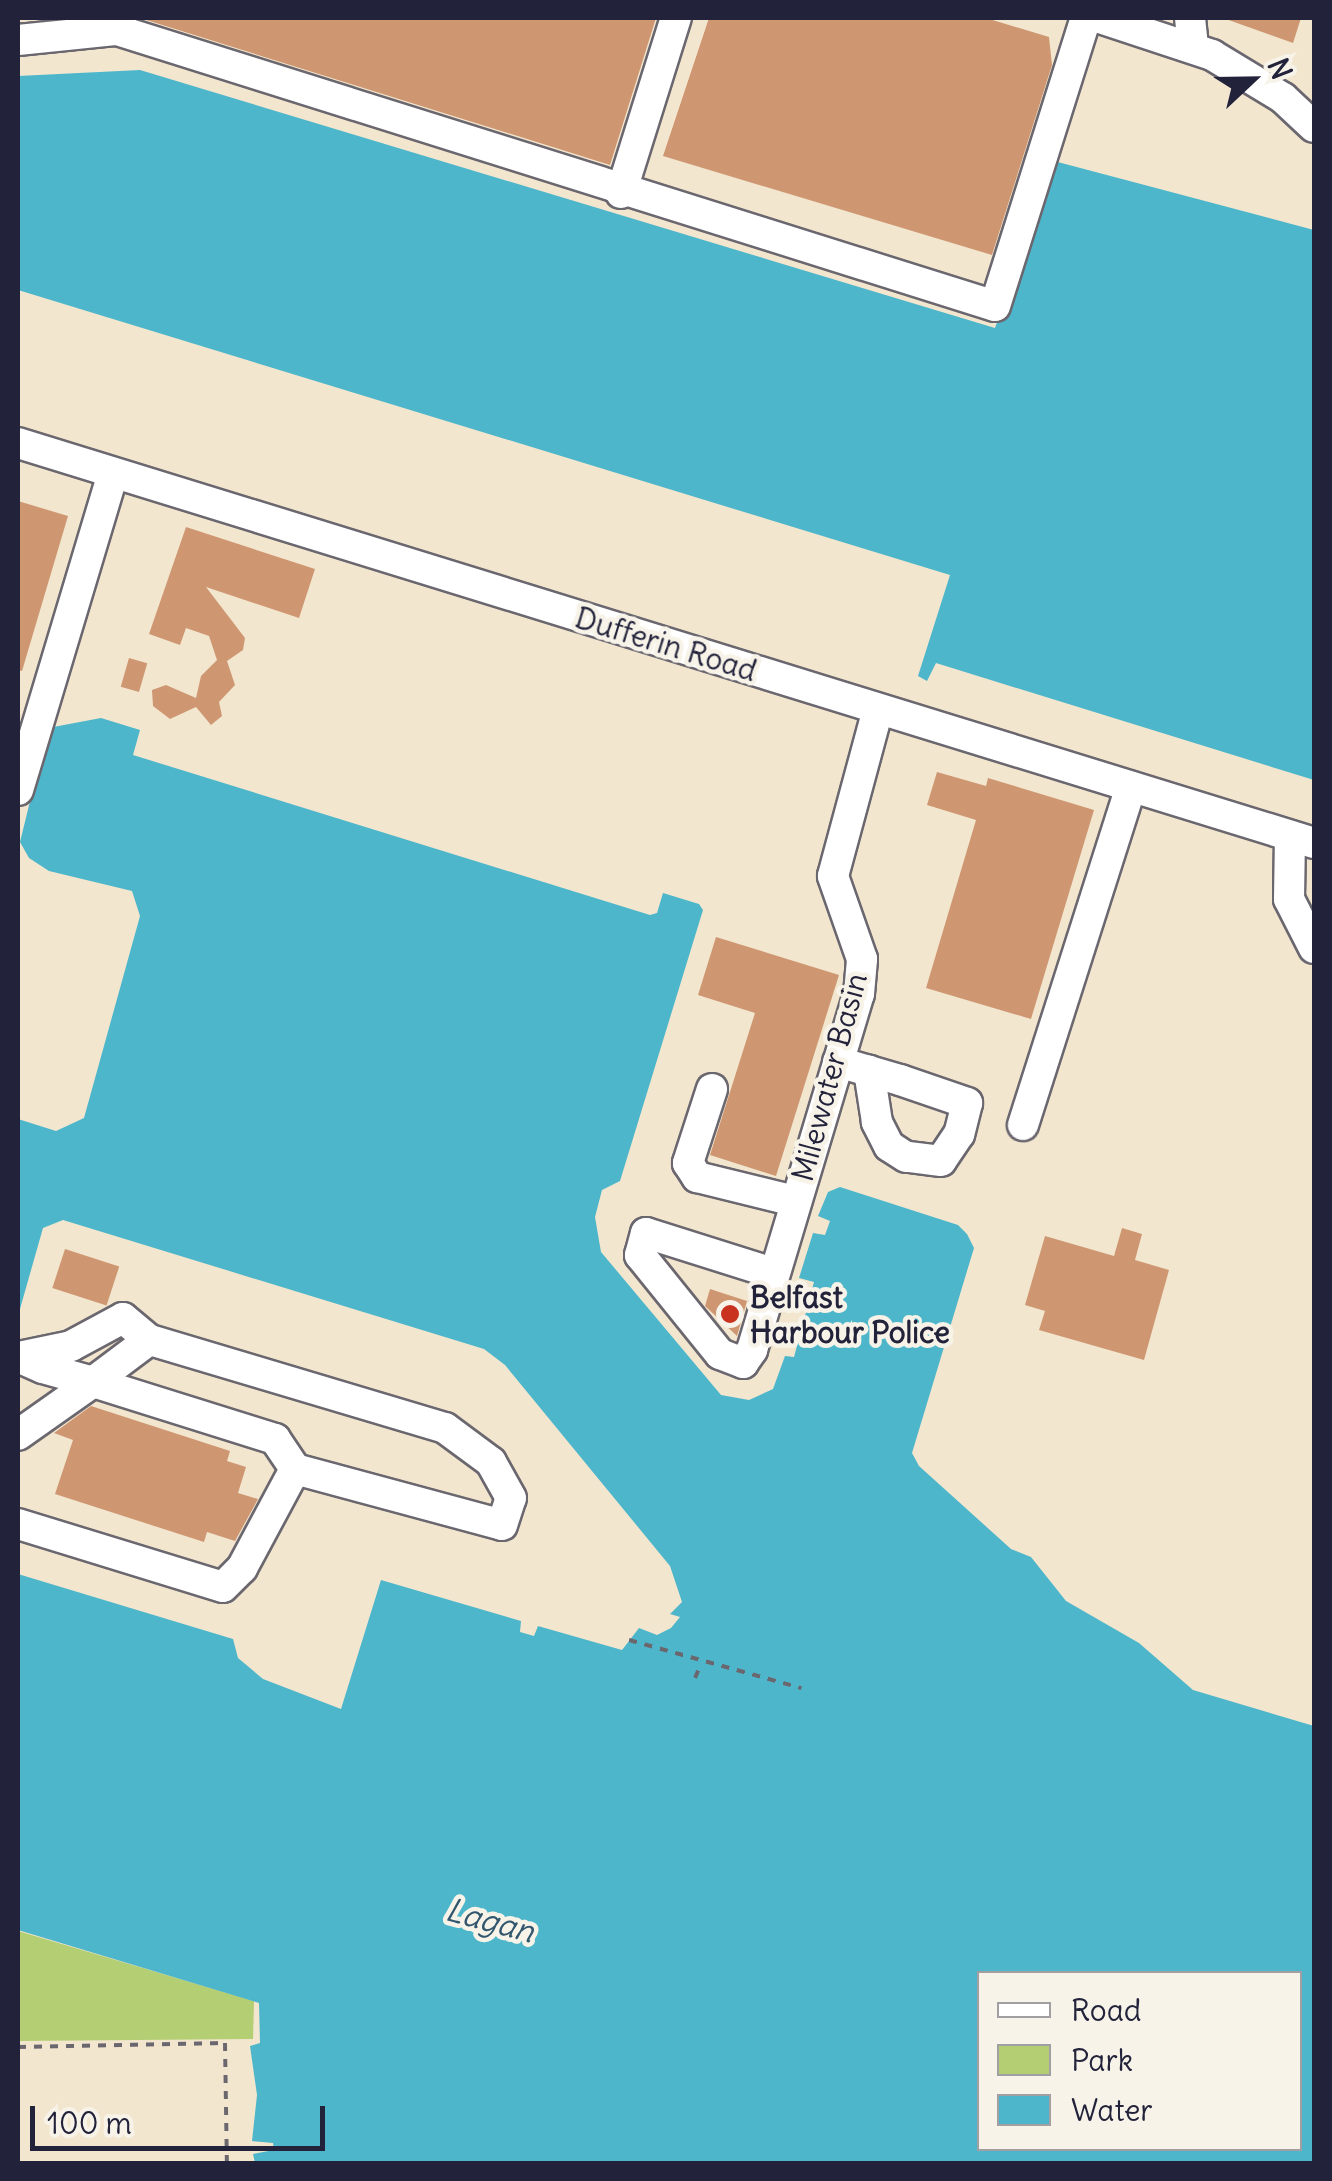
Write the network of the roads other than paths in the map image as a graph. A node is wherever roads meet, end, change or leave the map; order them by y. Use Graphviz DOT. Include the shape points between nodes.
graph roads {
  1 [pos="676,18"];
  2 [pos="1086,18"];
  3 [pos="1100,18"];
  4 [pos="119,24"];
  5 [pos="1191,33"];
  6 [pos="18,40"];
  7 [pos="1313,123"];
  8 [pos="621,193"];
  9 [pos="18,443"];
  10 [pos="113,474"];
  11 [pos="878,709"];
  12 [pos="24,744"];
  13 [pos="1130,787"];
  14 [pos="18,790"];
  15 [pos="1302,840"];
  16 [pos="1314,948"];
  17 [pos="838,1062"];
  18 [pos="869,1071"];
  19 [pos="712,1089"];
  20 [pos="1022,1124"];
  21 [pos="795,1201"];
  22 [pos="773,1273"];
  23 [pos="150,1340"];
  24 [pos="18,1357"];
  25 [pos="93,1382"];
  26 [pos="18,1435"];
  27 [pos="294,1469"];
  28 [pos="18,1524"];
  1 -- 8 [label="street"];
  2 -- 8 [label="street" via="996,306"];
  3 -- 5 [label="street"];
  4 -- 6 [label="street"];
  4 -- 8 [label="street"];
  5 -- 7 [label="street"];
  9 -- 10 [label="street, Dufferin Road"];
  10 -- 11 [label="street, Dufferin Road"];
  10 -- 12 [label="street"];
  11 -- 13 [label="street, Dufferin Road"];
  11 -- 17 [label="street, Milewater Basin" via="832,876 862,959"];
  12 -- 14 [label="street"];
  13 -- 15 [label="street, Dufferin Road"];
  13 -- 20 [label="street"];
  15 -- 16 [label="street" via="1289,900"];
  17 -- 18 [label="street"];
  17 -- 21 [label="street, Milewater Basin"];
  19 -- 21 [label="street" via="688,1164 697,1177"];
  21 -- 22 [label="street, Milewater Basin"];
  22 -- 22 [label="street, Milewater Basin" via="646,1233 640,1254 720,1354 743,1362"];
  23 -- 24 [label="street" via="123,1318 72,1346"];
  23 -- 25 [label="street"];
  23 -- 27 [label="street" via="446,1428 490,1462 511,1498 502,1525"];
  24 -- 25 [label="street"];
  25 -- 26 [label="street"];
  25 -- 27 [label="street" via="275,1440"];
  27 -- 28 [label="street" via="242,1568 224,1587"];
}
